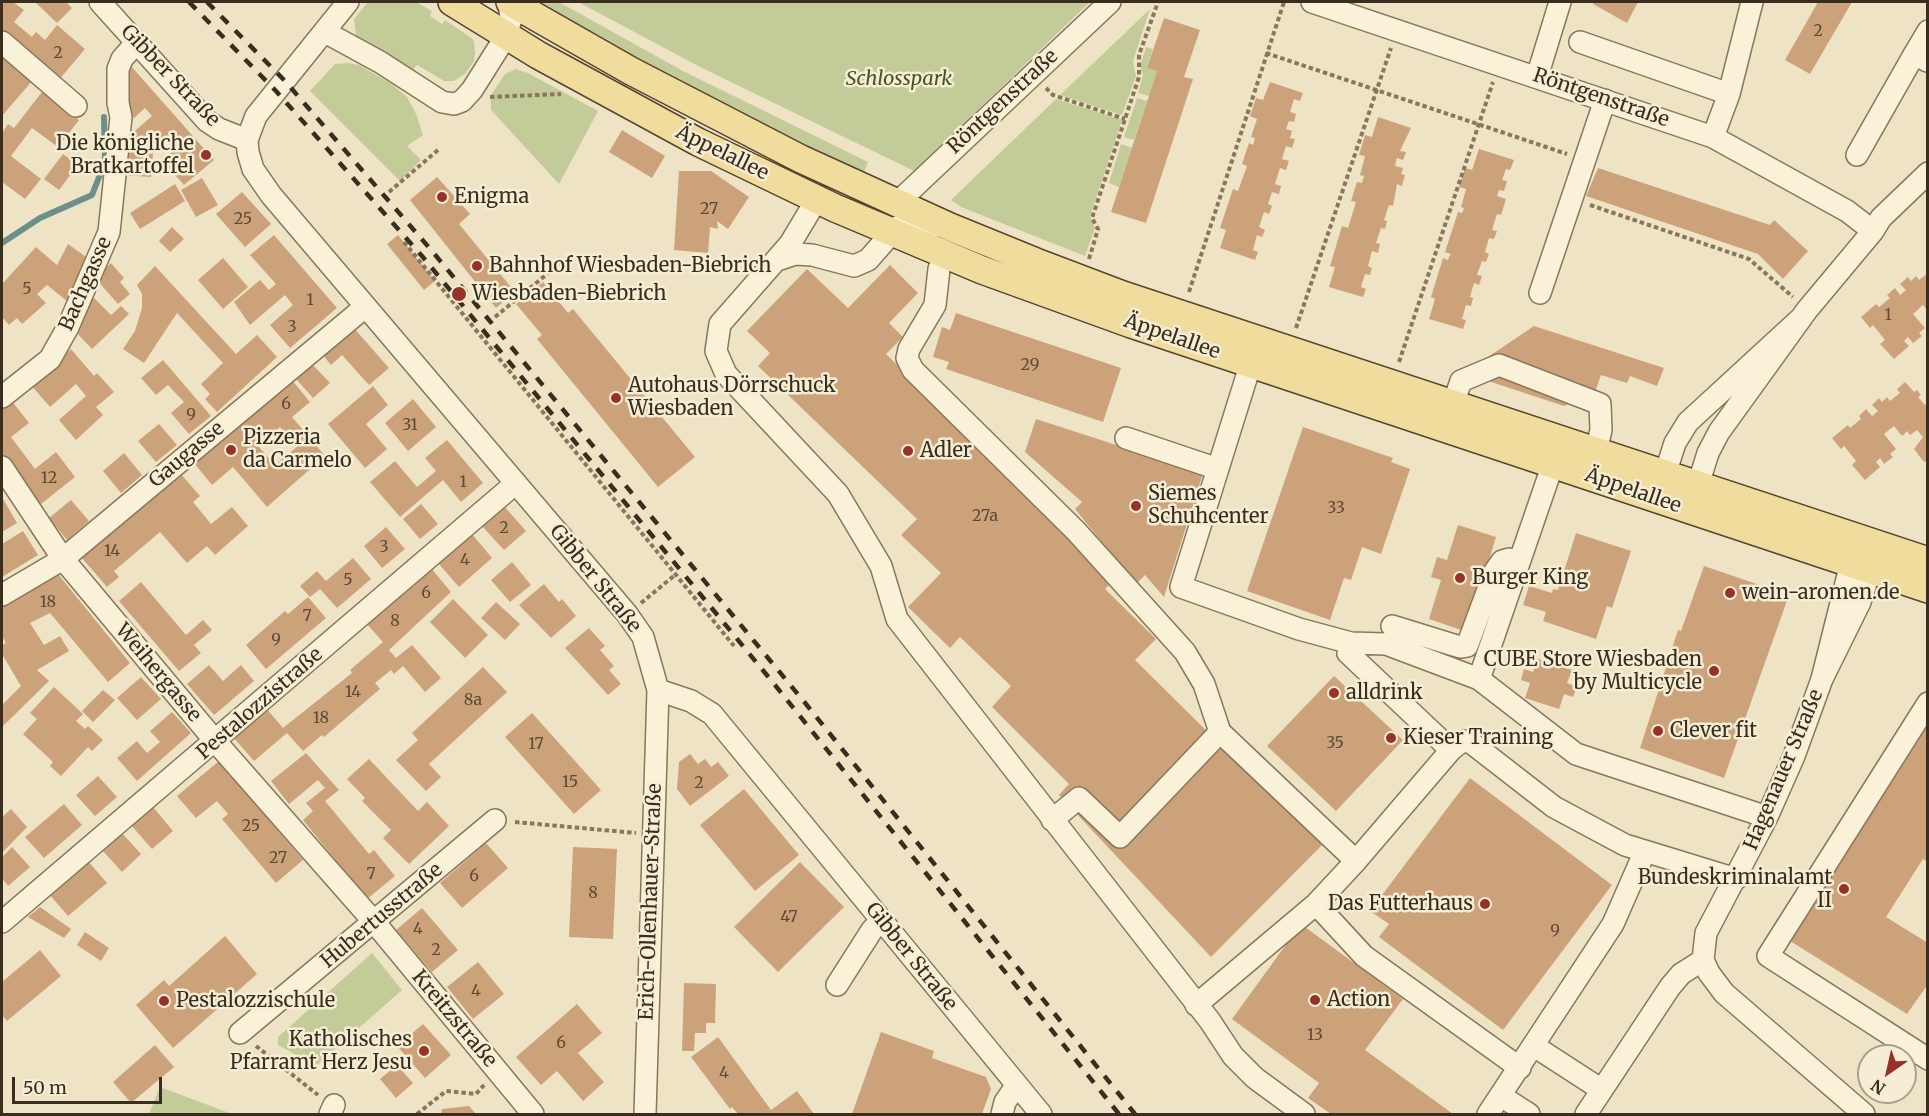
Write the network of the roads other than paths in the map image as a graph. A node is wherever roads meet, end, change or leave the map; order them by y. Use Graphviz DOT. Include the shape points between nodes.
graph roads {
  1 [pos="100,2"];
  2 [pos="348,2"];
  3 [pos="452,2"];
  4 [pos="509,2"];
  5 [pos="1110,2"];
  6 [pos="1312,2"];
  7 [pos="1560,2"];
  8 [pos="1752,2"];
  9 [pos="1353,8"];
  10 [pos="1928,31"];
  11 [pos="325,32"];
  12 [pos="506,36"];
  13 [pos="2,42"];
  14 [pos="136,42"];
  15 [pos="1580,42"];
  16 [pos="1921,57"];
  17 [pos="1537,77"];
  18 [pos="1729,94"];
  19 [pos="1605,100"];
  20 [pos="76,105"];
  21 [pos="1713,136"];
  22 [pos="247,140"];
  23 [pos="1857,155"];
  24 [pos="1928,174"];
  25 [pos="1920,194"];
  26 [pos="817,200"];
  27 [pos="897,204"];
  28 [pos="950,227"];
  29 [pos="1873,231"];
  30 [pos="890,232"];
  31 [pos="944,255"];
  32 [pos="777,260"];
  33 [pos="1540,293"];
  34 [pos="365,307"];
  35 [pos="1803,315"];
  36 [pos="1254,351"];
  37 [pos="2,397"];
  38 [pos="1453,404"];
  39 [pos="1126,438"];
  40 [pos="1596,451"];
  41 [pos="1553,464"];
  42 [pos="2,467"];
  43 [pos="1218,469"];
  44 [pos="1665,474"];
  45 [pos="516,483"];
  46 [pos="1698,485"];
  47 [pos="1672,504"];
  48 [pos="1869,542"];
  49 [pos="63,559"];
  50 [pos="1928,561"];
  51 [pos="1519,562"];
  52 [pos="1861,567"];
  53 [pos="1928,589"];
  54 [pos="2,594"];
  55 [pos="1392,626"];
  56 [pos="1352,643"];
  57 [pos="1479,679"];
  58 [pos="658,690"];
  59 [pos="1928,704"];
  60 [pos="1220,732"];
  61 [pos="216,742"];
  62 [pos="1450,750"];
  63 [pos="1767,817"];
  64 [pos="495,820"];
  65 [pos="1052,820"];
  66 [pos="1645,851"];
  67 [pos="1356,861"];
  68 [pos="1736,879"];
  69 [pos="1316,904"];
  70 [pos="881,921"];
  71 [pos="2,922"];
  72 [pos="375,923"];
  73 [pos="1703,960"];
  74 [pos="837,985"];
  75 [pos="1196,1005"];
  76 [pos="240,1033"];
  77 [pos="1534,1046"];
  78 [pos="1928,1059"];
  79 [pos="1520,1068"];
  80 [pos="1016,1086"];
  81 [pos="1602,1090"];
  82 [pos="1501,1095"];
  83 [pos="533,1114"];
  84 [pos="645,1114"];
  85 [pos="1002,1114"];
  86 [pos="1041,1114"];
  87 [pos="1304,1114"];
  88 [pos="1488,1114"];
  89 [pos="1529,1114"];
  90 [pos="1586,1114"];
  91 [pos="1864,1114"];
  1 -- 14 [label="street, Gibber Straße"];
  2 -- 11 [label="street, Gibber Straße"];
  3 -- 12 [label="main road, Äppelallee"];
  4 -- 12 [label="street" via="511,19"];
  4 -- 27 [label="main road, Äppelallee" via="687,101"];
  5 -- 27 [label="street, Röntgenstraße"];
  6 -- 9 [label="street, Röntgenstraße"];
  7 -- 17 [label="street"];
  8 -- 18 [label="street"];
  9 -- 17 [label="street, Röntgenstraße" via="1396,30"];
  10 -- 16 [label="street"];
  11 -- 12 [label="street" via="448,104 462,101 472,90"];
  11 -- 22 [label="street, Gibber Straße" via="256,116"];
  12 -- 26 [label="main road, Äppelallee" via="698,142"];
  13 -- 20 [label="street"];
  14 -- 22 [label="street, Gibber Straße" via="207,121"];
  14 -- 37 [label="street, Bachgasse" via="118,69 121,117 110,232 51,359"];
  15 -- 18 [label="street"];
  16 -- 23 [label="street"];
  17 -- 19 [label="street, Röntgenstraße"];
  18 -- 21 [label="street"];
  19 -- 21 [label="street, Röntgenstraße"];
  19 -- 33 [label="street"];
  21 -- 29 [label="street, Röntgenstraße" via="1847,211"];
  22 -- 34 [label="street, Gibber Straße" via="250,162 261,181"];
  24 -- 25 [label="street"];
  25 -- 29 [label="street"];
  26 -- 30 [label="main road, Äppelallee"];
  26 -- 32 [label="street"];
  27 -- 28 [label="main road, Äppelallee"];
  28 -- 30 [label="street" via="909,224"];
  28 -- 36 [label="main road, Äppelallee"];
  29 -- 35 [label="street"];
  30 -- 31 [label="main road, Äppelallee"];
  30 -- 32 [label="street" via="875,253 860,264 845,266 795,254"];
  31 -- 36 [label="main road, Äppelallee" via="1040,292"];
  31 -- 60 [label="street" via="935,305 909,349 907,358 913,370 1076,531 1127,599 1185,652 1204,684"];
  32 -- 65 [label="street" via="720,324 716,351 726,374 838,494 881,566 897,619"];
  34 -- 45 [label="street, Gibber Straße"];
  34 -- 49 [label="street, Gaugasse"];
  35 -- 44 [label="street" via="1688,422 1675,443"];
  35 -- 46 [label="street" via="1719,432"];
  36 -- 38 [label="main road, Äppelallee"];
  36 -- 41 [label="main road, Äppelallee"];
  36 -- 43 [label="street"];
  38 -- 40 [label="main road, Äppelallee"];
  38 -- 40 [label="street" via="1461,381 1499,365 1600,404 1601,430"];
  39 -- 43 [label="street"];
  40 -- 44 [label="main road, Äppelallee"];
  41 -- 47 [label="main road, Äppelallee"];
  41 -- 51 [label="street"];
  42 -- 49 [label="street, Weihergasse"];
  43 -- 56 [label="street" via="1181,587 1299,629"];
  44 -- 46 [label="main road, Äppelallee"];
  44 -- 47 [label="street" via="1664,487"];
  45 -- 58 [label="street, Gibber Straße" via="632,622 646,646"];
  45 -- 61 [label="street, Pestalozzistraße"];
  46 -- 47 [label="street" via="1689,496"];
  46 -- 48 [label="main road, Äppelallee"];
  47 -- 52 [label="main road, Äppelallee"];
  48 -- 50 [label="main road, Äppelallee"];
  48 -- 52 [label="street, Hagenauer Straße"];
  49 -- 54 [label="street, Gaugasse"];
  49 -- 61 [label="street, Weihergasse"];
  51 -- 55 [label="street" via="1502,561 1495,571 1467,646"];
  51 -- 57 [label="street"];
  52 -- 53 [label="main road, Äppelallee"];
  52 -- 63 [label="street, Hagenauer Straße" via="1860,602 1822,679"];
  56 -- 57 [label="street" via="1386,644"];
  56 -- 62 [label="street" via="1348,653"];
  57 -- 63 [label="street" via="1576,754"];
  58 -- 70 [label="street, Gibber Straße" via="691,700 712,714"];
  58 -- 84 [label="street, Erich-Ollenhauer-Straße"];
  59 -- 78 [label="street" via="1768,956"];
  60 -- 65 [label="street" via="1120,837 1079,798"];
  60 -- 67 [label="street"];
  61 -- 71 [label="street, Pestalozzistraße"];
  61 -- 72 [label="street, Weihergasse"];
  62 -- 66 [label="street" via="1469,741 1554,807 1625,845"];
  62 -- 67 [label="street"];
  63 -- 68 [label="street, Hagenauer Straße"];
  64 -- 72 [label="street, Hubertusstraße"];
  65 -- 75 [label="street"];
  66 -- 68 [label="street"];
  66 -- 77 [label="street" via="1612,924"];
  67 -- 69 [label="street"];
  68 -- 73 [label="street, Hagenauer Straße" via="1706,933"];
  69 -- 75 [label="street"];
  69 -- 79 [label="street" via="1364,956"];
  70 -- 74 [label="street"];
  70 -- 80 [label="street, Gibber Straße"];
  72 -- 76 [label="street, Hubertusstraße"];
  72 -- 83 [label="street, Kreitzstraße"];
  73 -- 81 [label="street" via="1681,974 1670,987"];
  73 -- 91 [label="street" via="1724,993"];
  75 -- 87 [label="street" via="1233,1056 1255,1078"];
  77 -- 79 [label="street"];
  77 -- 81 [label="street"];
  79 -- 82 [label="street"];
  80 -- 85 [label="street"];
  80 -- 86 [label="street, Gibber Straße"];
  81 -- 90 [label="street"];
  82 -- 88 [label="street"];
  82 -- 89 [label="street"];
}
